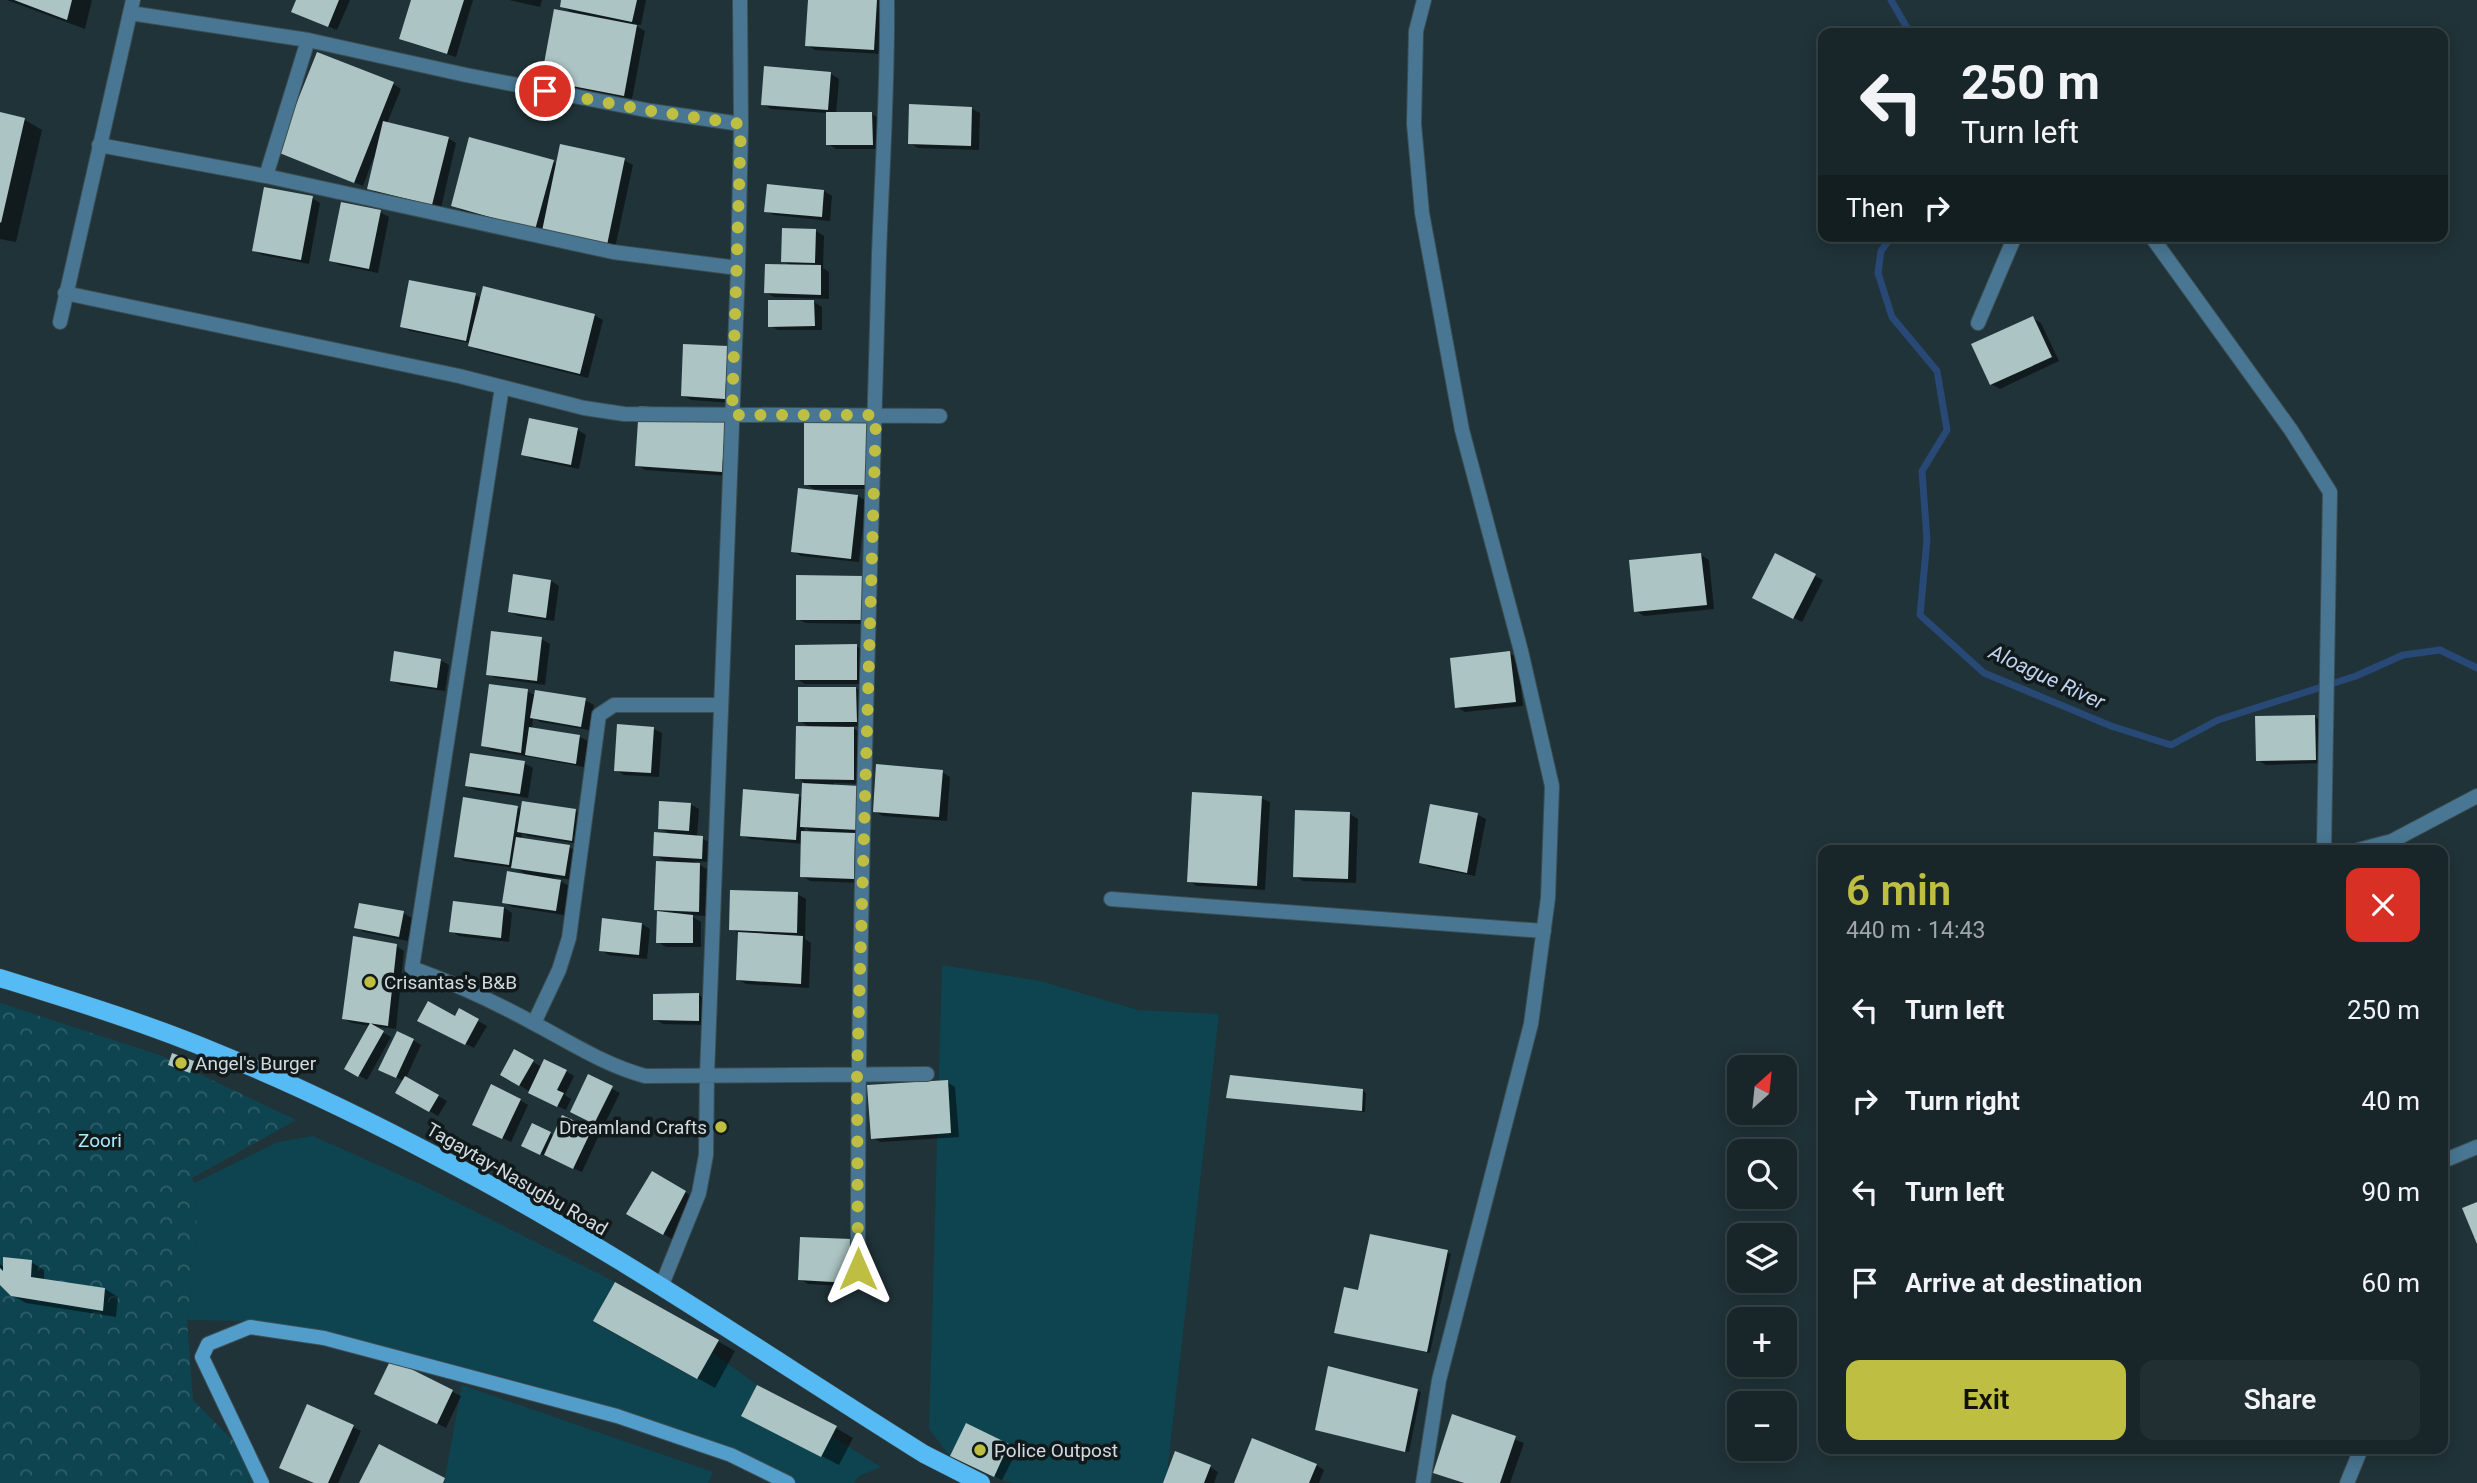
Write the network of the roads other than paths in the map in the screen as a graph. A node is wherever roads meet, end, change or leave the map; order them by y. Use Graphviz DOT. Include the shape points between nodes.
graph roads {
  1 [pos="740,0"];
  2 [pos="887,0"];
  3 [pos="1424,0"];
  4 [pos="132,6"];
  5 [pos="307,40"];
  6 [pos="741,124"];
  7 [pos="99,145"];
  8 [pos="266,176"];
  9 [pos="2012,242"];
  10 [pos="2155,242"];
  11 [pos="738,268"];
  12 [pos="65,293"];
  13 [pos="60,322"];
  14 [pos="1978,323"];
  15 [pos="502,387"];
  16 [pos="732,415"];
  17 [pos="876,415"];
  18 [pos="940,416"];
  19 [pos="721,705"];
  20 [pos="2477,796"];
  21 [pos="2324,845"];
  22 [pos="2377,845"];
  23 [pos="1111,899"];
  24 [pos="1544,931"];
  25 [pos="0,978"];
  26 [pos="534,1023"];
  27 [pos="927,1074"];
  28 [pos="707,1075"];
  29 [pos="857,1076"];
  30 [pos="2477,1147"];
  31 [pos="2448,1159"];
  32 [pos="858,1269"];
  33 [pos="661,1287"];
  34 [pos="2359,1454"];
  35 [pos="262,1483"];
  36 [pos="788,1483"];
  37 [pos="981,1483"];
  38 [pos="1423,1483"];
  39 [pos="2347,1483"];
  1 -- 6 [label="street"];
  2 -- 17 [label="street"];
  3 -- 24 [label="street" via="1416,31 1414,124 1422,213 1462,430 1552,786"];
  4 -- 5 [label="street"];
  4 -- 7 [label="street"];
  5 -- 6 [label="street" via="479,78"];
  5 -- 8 [label="street"];
  6 -- 11 [label="street"];
  7 -- 8 [label="street"];
  7 -- 12 [label="street"];
  8 -- 11 [label="street" via="612,252"];
  9 -- 14 [label="street"];
  10 -- 21 [label="street" via="2291,430 2330,492"];
  11 -- 16 [label="street"];
  12 -- 13 [label="street"];
  12 -- 15 [label="street"];
  15 -- 16 [label="street" via="624,414"];
  15 -- 26 [label="street" via="412,968"];
  16 -- 17 [label="street"];
  16 -- 19 [label="street"];
  17 -- 18 [label="street"];
  17 -- 29 [label="street"];
  19 -- 26 [label="street" via="614,705 599,715 569,938"];
  19 -- 28 [label="street"];
  20 -- 22 [label="street"];
  23 -- 24 [label="street"];
  24 -- 38 [label="street" via="1531,1024 1439,1380"];
  25 -- 33 [label="main road, Tagaytay-Nasugbu Road" via="219,1053 322,1099 438,1157"];
  26 -- 28 [label="street" via="618,1069 645,1076"];
  27 -- 29 [label="street"];
  28 -- 29 [label="street"];
  28 -- 33 [label="street" via="706,1155 699,1193"];
  29 -- 32 [label="street"];
  30 -- 31 [label="street"];
  33 -- 37 [label="main road, Tagaytay-Nasugbu Road" via="924,1454"];
  34 -- 39 [label="street"];
  35 -- 36 [label="street" via="201,1357 208,1344 250,1327 324,1338 617,1416 731,1455"];
}
